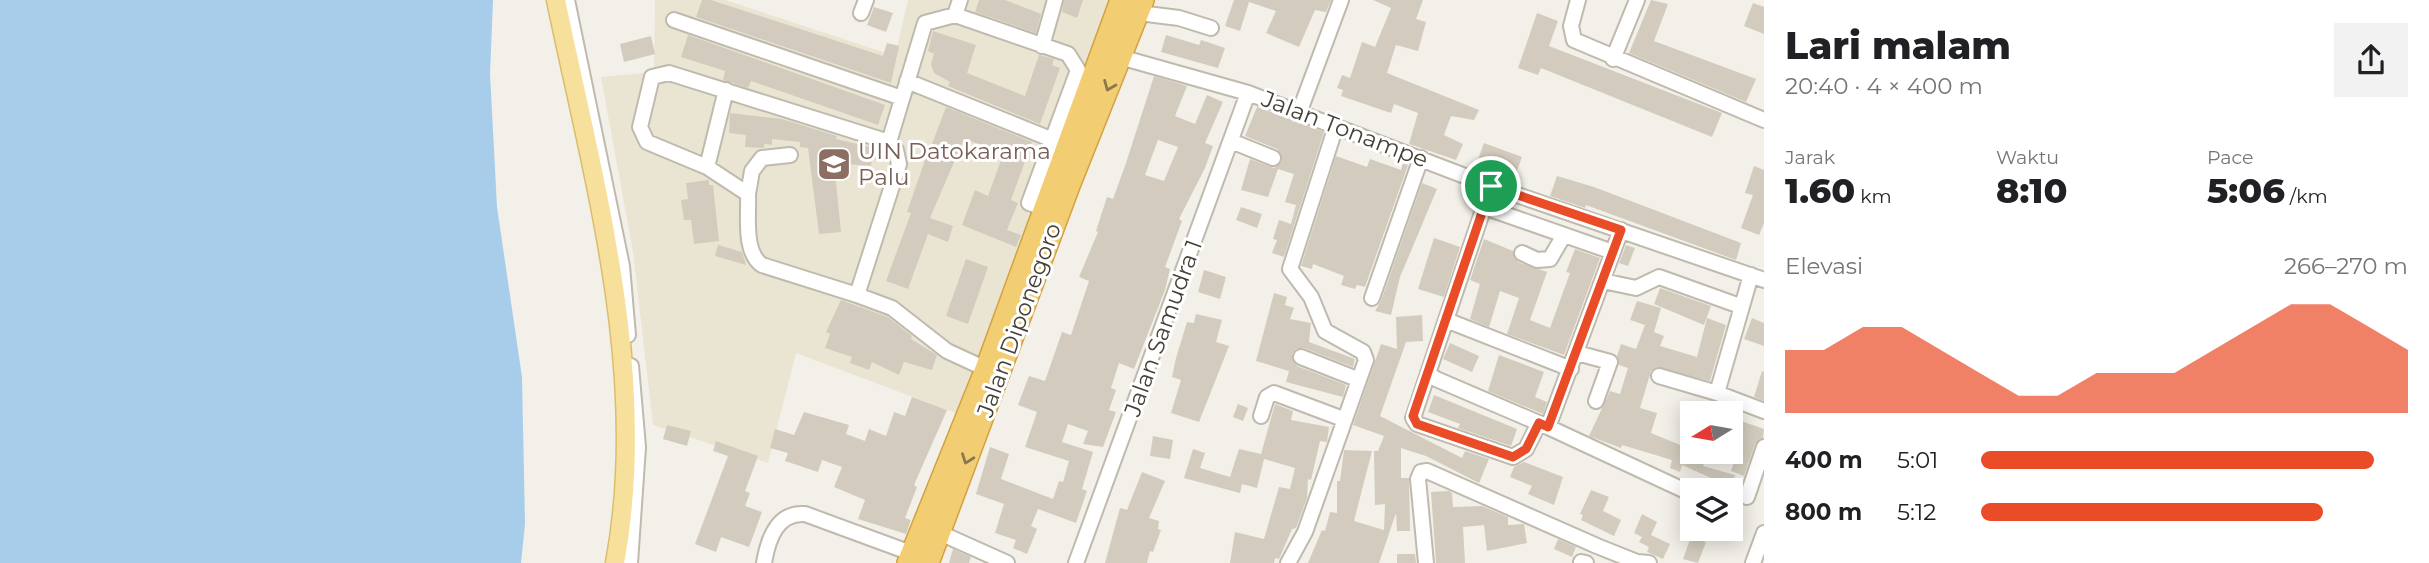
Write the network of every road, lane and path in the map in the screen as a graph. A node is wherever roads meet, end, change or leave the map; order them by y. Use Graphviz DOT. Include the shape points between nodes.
graph roads {
  1 [pos="556,0"];
  2 [pos="567,0"];
  3 [pos="960,0"];
  4 [pos="1121,0"];
  5 [pos="1341,0"];
  6 [pos="1578,0"];
  7 [pos="1637,0"];
  8 [pos="1049,2"];
  9 [pos="1141,7"];
  10 [pos="955,15"];
  11 [pos="674,20"];
  12 [pos="1212,28"];
  13 [pos="1042,46"];
  14 [pos="1120,57"];
  15 [pos="1613,59"];
  16 [pos="907,81"];
  17 [pos="726,90"];
  18 [pos="1248,93"];
  19 [pos="902,98"];
  20 [pos="1299,113"];
  21 [pos="1764,120"];
  22 [pos="1336,126"];
  23 [pos="1053,140"];
  24 [pos="1231,141"];
  25 [pos="889,142"];
  26 [pos="790,155"];
  27 [pos="1273,158"];
  28 [pos="1421,158"];
  29 [pos="707,167"];
  30 [pos="1491,186"];
  31 [pos="748,194"];
  32 [pos="1484,207"];
  33 [pos="1044,208"];
  34 [pos="1621,230"];
  35 [pos="1564,235"];
  36 [pos="1613,252"];
  37 [pos="1522,253"];
  38 [pos="1757,278"];
  39 [pos="1603,281"];
  40 [pos="857,295"];
  41 [pos="1372,298"];
  42 [pos="1740,306"];
  43 [pos="1446,320"];
  44 [pos="1577,354"];
  45 [pos="1301,357"];
  46 [pos="986,369"];
  47 [pos="1571,369"];
  48 [pos="1428,373"];
  49 [pos="1659,376"];
  50 [pos="1357,379"];
  51 [pos="1717,393"];
  52 [pos="1596,401"];
  53 [pos="1764,411"];
  54 [pos="1261,416"];
  55 [pos="1343,419"];
  56 [pos="1544,425"];
  57 [pos="1764,447"];
  58 [pos="1680,488"];
  59 [pos="1747,497"];
  60 [pos="940,533"];
  61 [pos="1764,533"];
  62 [pos="916,560"];
  63 [pos="615,563"];
  64 [pos="631,563"];
  65 [pos="764,563"];
  66 [pos="1007,563"];
  67 [pos="1076,563"];
  68 [pos="1288,563"];
  69 [pos="1426,563"];
  70 [pos="1649,563"];
  71 [pos="1753,563"];
  1 -- 63 [label="main road" via="615,284 626,422 623,520"];
  2 -- 64 [label="street" via="622,266 638,447"];
  3 -- 10 [label="street"];
  4 -- 33 [label="highway, Jalan Diponegoro"];
  5 -- 20 [label="street"];
  6 -- 15 [label="street" via="1571,26 1574,40"];
  7 -- 15 [label="street"];
  8 -- 13 [label="street"];
  9 -- 12 [label="street"];
  9 -- 14 [label="highway, Jalan Diponegoro"];
  10 -- 13 [label="street"];
  10 -- 16 [label="street" via="923,25"];
  11 -- 19 [label="street"];
  13 -- 23 [label="street" via="1068,54 1078,70"];
  14 -- 18 [label="street, Jalan Tonampe"];
  14 -- 60 [label="highway, Jalan Diponegoro, one-way"];
  15 -- 21 [label="street"];
  16 -- 19 [label="street"];
  16 -- 23 [label="street"];
  17 -- 25 [label="street"];
  17 -- 29 [label="street"];
  17 -- 29 [label="street" via="669,73 652,76 648,83 642,135 654,147"];
  18 -- 20 [label="street, Jalan Tonampe"];
  18 -- 24 [label="street, Jalan Samudra 1"];
  19 -- 25 [label="street"];
  20 -- 22 [label="street, Jalan Tonampe"];
  22 -- 28 [label="street, Jalan Tonampe"];
  22 -- 50 [label="street" via="1290,270 1311,297 1325,331 1365,354"];
  23 -- 33 [label="street" via="1029,203"];
  24 -- 27 [label="street"];
  24 -- 67 [label="street, Jalan Samudra 1"];
  25 -- 40 [label="street" via="900,164"];
  26 -- 31 [label="street" via="762,158 752,171"];
  28 -- 30 [label="street, Jalan Tonampe"];
  28 -- 41 [label="street"];
  29 -- 31 [label="street"];
  30 -- 32 [label="street"];
  30 -- 34 [label="street, Jalan Tonampe"];
  31 -- 40 [label="street" via="750,245 758,263"];
  32 -- 35 [label="street"];
  32 -- 43 [label="street"];
  33 -- 46 [label="highway, Jalan Diponegoro"];
  34 -- 36 [label="street"];
  34 -- 38 [label="street, Jalan Tonampe"];
  35 -- 36 [label="street"];
  35 -- 37 [label="street" via="1550,259 1537,260"];
  36 -- 39 [label="street"];
  38 -- 42 [label="street"];
  39 -- 42 [label="street" via="1636,288 1659,277"];
  39 -- 44 [label="street"];
  40 -- 46 [label="street" via="892,308 947,351"];
  42 -- 51 [label="street"];
  43 -- 47 [label="street"];
  43 -- 48 [label="street"];
  44 -- 47 [label="street"];
  44 -- 52 [label="street" via="1610,362"];
  45 -- 50 [label="street"];
  46 -- 62 [label="highway, Jalan Diponegoro"];
  47 -- 56 [label="street"];
  48 -- 56 [label="street"];
  48 -- 56 [label="street" via="1413,416 1417,424 1513,457 1526,449"];
  49 -- 51 [label="street"];
  50 -- 55 [label="street"];
  51 -- 53 [label="street"];
  54 -- 55 [label="street" via="1274,393"];
  55 -- 68 [label="street" via="1305,532"];
  56 -- 58 [label="street"];
  57 -- 59 [label="street"];
  60 -- 62 [label="highway, Jalan Diponegoro"];
  60 -- 66 [label="street"];
  61 -- 71 [label="street"];
  62 -- 65 [label="street" via="795,513 782,519 774,531"];
  69 -- 70 [label="street" via="1418,479 1427,471 1597,546"];
}
